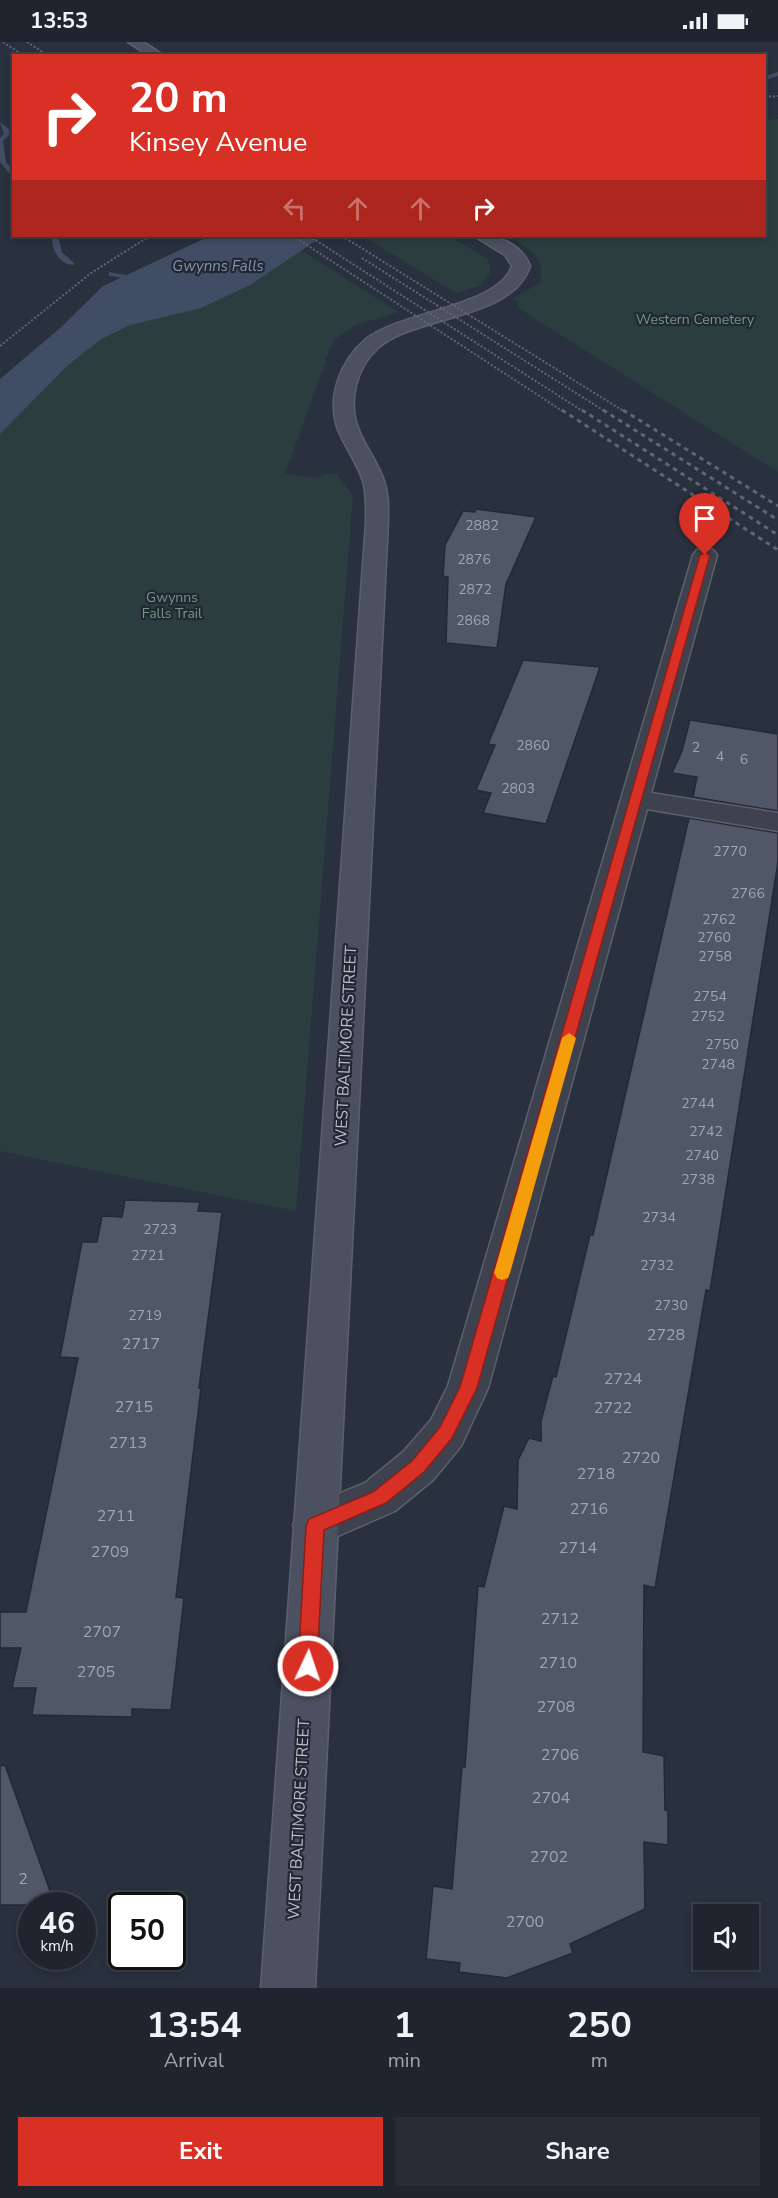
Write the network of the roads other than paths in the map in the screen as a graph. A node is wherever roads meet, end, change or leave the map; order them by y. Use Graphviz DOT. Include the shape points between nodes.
graph roads {
  1 [pos="134,42"];
  2 [pos="155,54"];
  3 [pos="494,242"];
  4 [pos="705,555"];
  5 [pos="636,799"];
  6 [pos="778,822"];
  7 [pos="315,1526"];
  8 [pos="288,1988"];
  1 -- 2 [label="main road"];
  3 -- 7 [label="main road, WEST BALTIMORE STREET" via="515,256 521,266 512,285 496,295 381,336 354,366 343,402 345,425 377,495 377,522"];
  4 -- 5 [label="street"];
  5 -- 6 [label="street"];
  5 -- 7 [label="street" via="468,1388 446,1432 418,1467 380,1497"];
  7 -- 8 [label="main road, WEST BALTIMORE STREET"];
}
